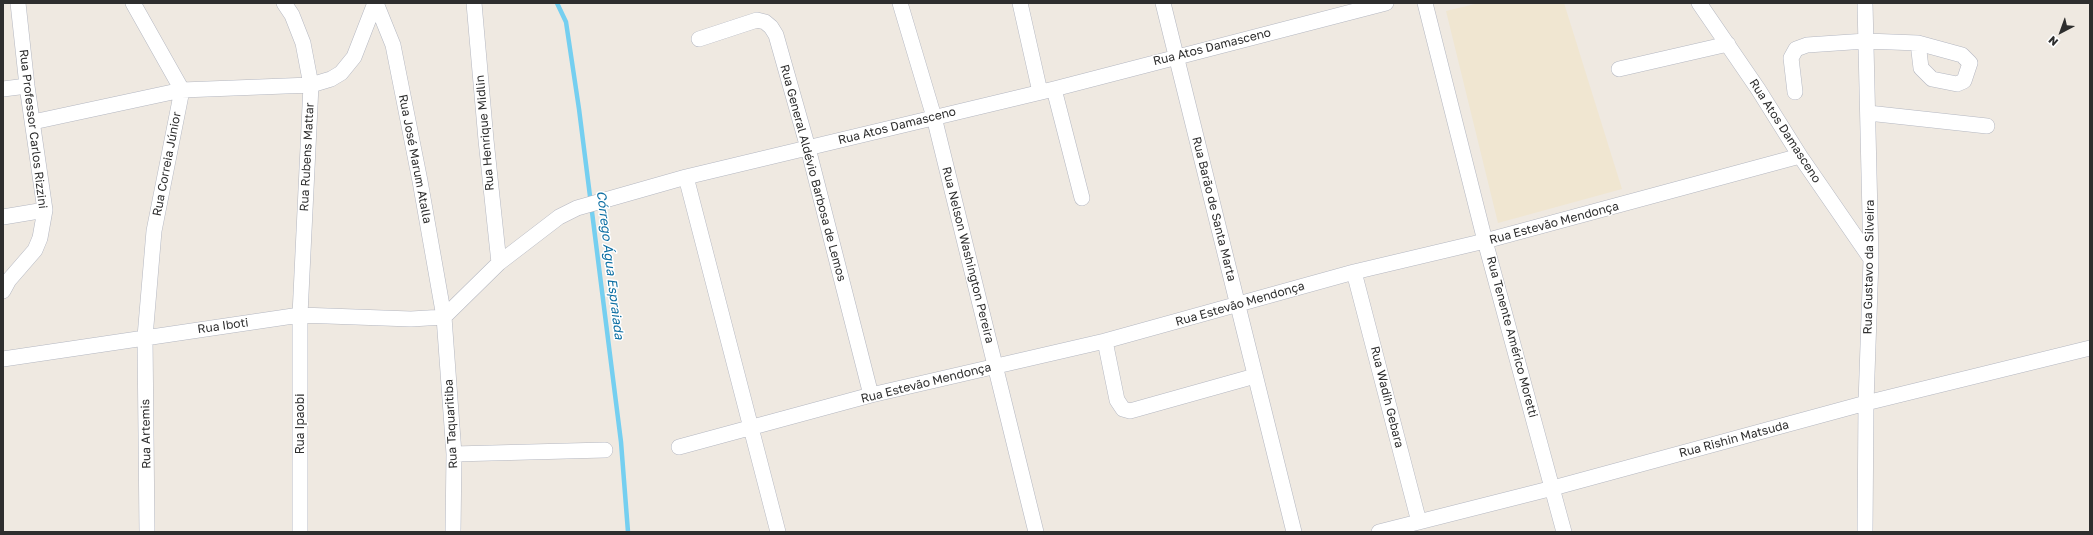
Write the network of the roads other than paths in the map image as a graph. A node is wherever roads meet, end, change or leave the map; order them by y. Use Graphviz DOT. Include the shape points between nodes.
graph roads {
  1 [pos="18,3"];
  2 [pos="133,3"];
  3 [pos="284,3"];
  4 [pos="376,3"];
  5 [pos="474,3"];
  6 [pos="900,3"];
  7 [pos="1020,3"];
  8 [pos="1163,3"];
  9 [pos="1386,3"];
  10 [pos="1425,3"];
  11 [pos="1699,3"];
  12 [pos="1865,3"];
  13 [pos="699,39"];
  14 [pos="1866,41"];
  15 [pos="1918,43"];
  16 [pos="1728,44"];
  17 [pos="1175,56"];
  18 [pos="1619,69"];
  19 [pos="311,85"];
  20 [pos="27,86"];
  21 [pos="3,89"];
  22 [pos="182,90"];
  23 [pos="1047,90"];
  24 [pos="1795,92"];
  25 [pos="1868,113"];
  26 [pos="934,117"];
  27 [pos="33,122"];
  28 [pos="1987,126"];
  29 [pos="808,148"];
  30 [pos="1800,156"];
  31 [pos="686,177"];
  32 [pos="1082,198"];
  33 [pos="45,210"];
  34 [pos="3,217"];
  35 [pos="1485,241"];
  36 [pos="1871,258"];
  37 [pos="500,263"];
  38 [pos="1354,272"];
  39 [pos="3,291"];
  40 [pos="1238,304"];
  41 [pos="300,316"];
  42 [pos="444,317"];
  43 [pos="145,337"];
  44 [pos="1105,341"];
  45 [pos="2090,348"];
  46 [pos="3,359"];
  47 [pos="995,366"];
  48 [pos="1255,376"];
  49 [pos="871,395"];
  50 [pos="1866,403"];
  51 [pos="752,428"];
  52 [pos="679,447"];
  53 [pos="605,450"];
  54 [pos="454,454"];
  55 [pos="1553,488"];
  56 [pos="1419,522"];
  57 [pos="147,532"];
  58 [pos="300,532"];
  59 [pos="453,532"];
  60 [pos="778,532"];
  61 [pos="1036,532"];
  62 [pos="1294,532"];
  63 [pos="1379,532"];
  64 [pos="1564,532"];
  65 [pos="1865,532"];
  1 -- 20 [label="street, Rua Professor Carlos Rizzini"];
  2 -- 22 [label="street"];
  3 -- 19 [label="street, Rua Rubens Mattar" via="292,15 303,43"];
  4 -- 19 [label="street" via="348,66 331,79"];
  4 -- 42 [label="street, Rua José Marum Atalla" via="393,46"];
  5 -- 37 [label="street, Rua Henrique Midlin"];
  6 -- 26 [label="street, Rua Nelson Washington Pereira"];
  7 -- 23 [label="street"];
  8 -- 17 [label="street, Rua Barão de Santa Marta"];
  9 -- 17 [label="street, Rua Atos Damasceno"];
  10 -- 35 [label="street, Rua Tenente Américo Moretti"];
  11 -- 16 [label="street, Rua Atos Damasceno"];
  12 -- 14 [label="street, Rua Gustavo da Silveira"];
  13 -- 29 [label="street, Rua General Aldévio Barbosa de Lemos" via="757,20 771,27 776,35"];
  14 -- 15 [label="street"];
  14 -- 24 [label="street" via="1807,45 1796,49 1791,58"];
  14 -- 25 [label="street, Rua Gustavo da Silveira"];
  16 -- 18 [label="street"];
  16 -- 30 [label="street, Rua Atos Damasceno"];
  17 -- 23 [label="street, Rua Atos Damasceno"];
  17 -- 40 [label="street, Rua Barão de Santa Marta"];
  19 -- 22 [label="street"];
  19 -- 41 [label="street, Rua Rubens Mattar"];
  20 -- 21 [label="street"];
  20 -- 27 [label="street, Rua Professor Carlos Rizzini"];
  22 -- 27 [label="street"];
  22 -- 43 [label="street, Rua Correia Júnior" via="154,231"];
  23 -- 26 [label="street, Rua Atos Damasceno"];
  23 -- 32 [label="street"];
  25 -- 28 [label="street"];
  25 -- 36 [label="street, Rua Gustavo da Silveira"];
  26 -- 29 [label="street, Rua Atos Damasceno"];
  26 -- 47 [label="street, Rua Nelson Washington Pereira"];
  27 -- 33 [label="street, Rua Professor Carlos Rizzini"];
  29 -- 31 [label="street, Rua Atos Damasceno"];
  29 -- 49 [label="street, Rua General Aldévio Barbosa de Lemos"];
  30 -- 35 [label="street, Rua Estevão Mendonça"];
  30 -- 36 [label="street, Rua Atos Damasceno"];
  31 -- 37 [label="street, Rua Atos Damasceno" via="577,208 559,217"];
  31 -- 51 [label="street"];
  33 -- 34 [label="street"];
  33 -- 39 [label="street, Rua Professor Carlos Rizzini" via="35,250 9,280"];
  35 -- 38 [label="street, Rua Estevão Mendonça"];
  35 -- 55 [label="street, Rua Tenente Américo Moretti"];
  36 -- 50 [label="street, Rua Gustavo da Silveira"];
  37 -- 42 [label="street, Rua Atos Damasceno"];
  38 -- 40 [label="street, Rua Estevão Mendonça"];
  38 -- 56 [label="street, Rua Wadih Gebara"];
  40 -- 44 [label="street, Rua Estevão Mendonça"];
  40 -- 48 [label="street, Rua Barão de Santa Marta"];
  41 -- 42 [label="street, Rua Iboti" via="411,319"];
  41 -- 43 [label="street, Rua Iboti"];
  41 -- 58 [label="street, Rua Ipaobi"];
  42 -- 54 [label="street, Rua Taquaritiba"];
  43 -- 46 [label="street, Rua Iboti"];
  43 -- 57 [label="street, Rua Artemis"];
  44 -- 47 [label="street, Rua Estevão Mendonça"];
  44 -- 48 [label="street" via="1117,400 1124,409 1130,411"];
  45 -- 50 [label="street, Rua Rishin Matsuda"];
  47 -- 49 [label="street, Rua Estevão Mendonça"];
  47 -- 61 [label="street, Rua Nelson Washington Pereira"];
  48 -- 62 [label="street, Rua Barão de Santa Marta"];
  49 -- 51 [label="street, Rua Estevão Mendonça"];
  50 -- 55 [label="street, Rua Rishin Matsuda"];
  50 -- 65 [label="street, Rua Gustavo da Silveira"];
  51 -- 52 [label="street, Rua Estevão Mendonça"];
  51 -- 60 [label="street"];
  53 -- 54 [label="street"];
  54 -- 59 [label="street, Rua Taquaritiba"];
  55 -- 56 [label="street, Rua Rishin Matsuda"];
  55 -- 64 [label="street, Rua Tenente Américo Moretti"];
  56 -- 63 [label="street, Rua Rishin Matsuda"];
}
